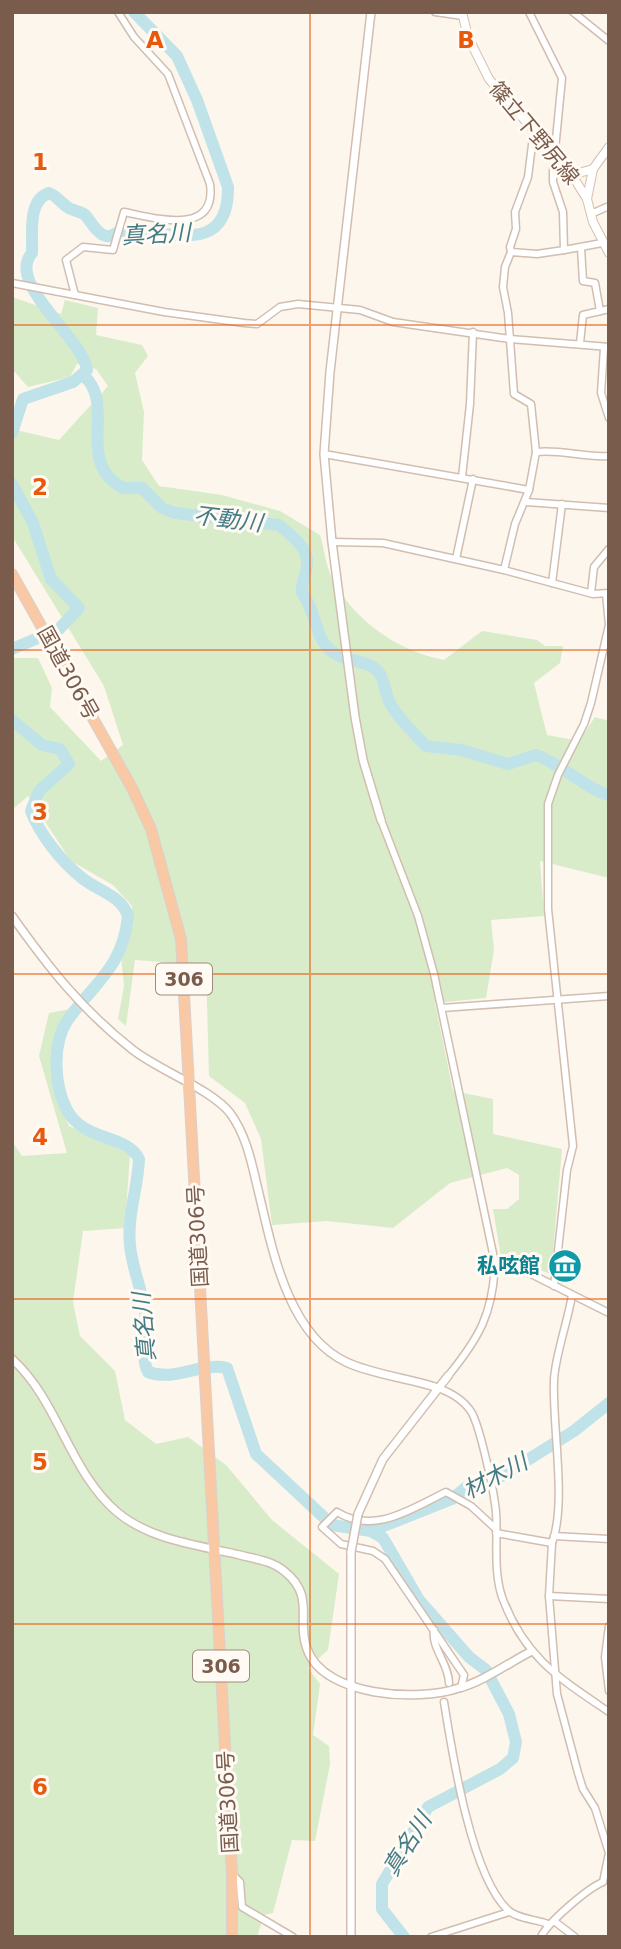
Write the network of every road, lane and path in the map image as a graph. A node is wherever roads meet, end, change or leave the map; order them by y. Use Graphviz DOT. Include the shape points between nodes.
graph roads {
  1 [pos="118,12"];
  2 [pos="371,12"];
  3 [pos="435,12"];
  4 [pos="529,12"];
  5 [pos="573,12"];
  6 [pos="462,14"];
  7 [pos="609,41"];
  8 [pos="534,127"];
  9 [pos="609,147"];
  10 [pos="556,153"];
  11 [pos="593,169"];
  12 [pos="572,176"];
  13 [pos="587,199"];
  14 [pos="609,206"];
  15 [pos="591,214"];
  16 [pos="602,243"];
  17 [pos="581,248"];
  18 [pos="564,250"];
  19 [pos="511,252"];
  20 [pos="609,253"];
  21 [pos="12,283"];
  22 [pos="75,295"];
  23 [pos="338,307"];
  24 [pos="609,309"];
  25 [pos="600,311"];
  26 [pos="473,332"];
  27 [pos="510,339"];
  28 [pos="580,342"];
  29 [pos="607,348"];
  30 [pos="608,408"];
  31 [pos="609,418"];
  32 [pos="536,452"];
  33 [pos="324,454"];
  34 [pos="609,456"];
  35 [pos="462,477"];
  36 [pos="473,480"];
  37 [pos="529,490"];
  38 [pos="526,502"];
  39 [pos="562,504"];
  40 [pos="609,508"];
  41 [pos="332,542"];
  42 [pos="609,550"];
  43 [pos="456,559"];
  44 [pos="505,570"];
  45 [pos="12,574"];
  46 [pos="552,583"];
  47 [pos="591,593"];
  48 [pos="607,594"];
  49 [pos="381,820"];
  50 [pos="12,916"];
  51 [pos="609,996"];
  52 [pos="556,1001"];
  53 [pos="442,1008"];
  54 [pos="191,1086"];
  55 [pos="495,1263"];
  56 [pos="554,1286"];
  57 [pos="572,1295"];
  58 [pos="609,1313"];
  59 [pos="12,1359"];
  60 [pos="448,1376"];
  61 [pos="438,1388"];
  62 [pos="496,1531"];
  63 [pos="609,1539"];
  64 [pos="553,1540"];
  65 [pos="214,1549"];
  66 [pos="549,1596"];
  67 [pos="609,1599"];
  68 [pos="609,1626"];
  69 [pos="434,1630"];
  70 [pos="530,1652"];
  71 [pos="555,1675"];
  72 [pos="449,1683"];
  73 [pos="350,1685"];
  74 [pos="461,1688"];
  75 [pos="609,1691"];
  76 [pos="444,1702"];
  77 [pos="609,1712"];
  78 [pos="232,1874"];
  79 [pos="607,1879"];
  80 [pos="509,1912"];
  81 [pos="551,1922"];
  82 [pos="232,1937"];
  83 [pos="293,1937"];
  84 [pos="351,1937"];
  85 [pos="430,1937"];
  86 [pos="541,1937"];
  87 [pos="575,1937"];
  1 -- 22 [label="street" via="168,74 212,198 207,210 182,221 124,212 113,250 83,247 66,260"];
  2 -- 23 [label="street"];
  3 -- 6 [label="street"];
  4 -- 10 [label="street" via="562,78"];
  5 -- 7 [label="street"];
  6 -- 8 [label="main road, 篠立下野尻線" via="489,79"];
  8 -- 10 [label="main road, 篠立下野尻線"];
  8 -- 19 [label="street"];
  9 -- 11 [label="main road"];
  10 -- 12 [label="main road, 篠立下野尻線"];
  10 -- 18 [label="street" via="553,181 563,212"];
  11 -- 12 [label="main road"];
  11 -- 13 [label="main road"];
  12 -- 13 [label="main road, 篠立下野尻線"];
  13 -- 15 [label="main road, 篠立下野尻線"];
  14 -- 15 [label="street"];
  15 -- 16 [label="main road, 篠立下野尻線"];
  16 -- 17 [label="street"];
  16 -- 20 [label="main road, 篠立下野尻線"];
  17 -- 18 [label="street"];
  17 -- 25 [label="street" via="583,281 595,283"];
  18 -- 19 [label="street"];
  19 -- 27 [label="street" via="503,287"];
  21 -- 22 [label="street"];
  22 -- 23 [label="street" via="244,323 265,320 288,304"];
  23 -- 26 [label="street" via="393,322"];
  23 -- 33 [label="street"];
  24 -- 25 [label="street"];
  25 -- 28 [label="street" via="583,315"];
  26 -- 27 [label="street"];
  26 -- 35 [label="street"];
  27 -- 28 [label="street"];
  27 -- 32 [label="street" via="514,394 531,404"];
  28 -- 29 [label="street"];
  29 -- 30 [label="street" via="601,393"];
  30 -- 31 [label="street"];
  32 -- 34 [label="street"];
  32 -- 37 [label="street"];
  33 -- 35 [label="street"];
  33 -- 41 [label="street"];
  35 -- 36 [label="street"];
  36 -- 37 [label="street"];
  36 -- 43 [label="street"];
  37 -- 38 [label="street"];
  38 -- 39 [label="street"];
  38 -- 44 [label="street" via="515,523"];
  39 -- 40 [label="street"];
  39 -- 46 [label="street"];
  41 -- 43 [label="street" via="383,542"];
  41 -- 49 [label="street" via="363,760"];
  42 -- 47 [label="street" via="594,568"];
  43 -- 44 [label="street"];
  44 -- 46 [label="street"];
  45 -- 54 [label="highway, 国道306号 / 306" via="132,788 150,829 181,939"];
  46 -- 47 [label="street"];
  47 -- 48 [label="street"];
  48 -- 52 [label="street" via="609,625 584,724 548,804 548,909"];
  49 -- 53 [label="street" via="418,916"];
  50 -- 54 [label="street" via="52,974 90,1011 131,1049"];
  51 -- 52 [label="street"];
  52 -- 53 [label="street"];
  52 -- 56 [label="street" via="573,1146"];
  53 -- 55 [label="street"];
  54 -- 61 [label="street" via="217,1100 236,1121 288,1295 323,1345 350,1364"];
  54 -- 65 [label="highway, 国道306号 / 306"];
  55 -- 56 [label="street"];
  55 -- 60 [label="street" via="491,1305 482,1330"];
  56 -- 57 [label="street"];
  57 -- 58 [label="street"];
  57 -- 64 [label="street" via="554,1376 558,1501"];
  59 -- 65 [label="street" via="35,1386 89,1479 117,1512 157,1535"];
  60 -- 61 [label="street"];
  61 -- 62 [label="street" via="461,1400 472,1413 491,1488"];
  61 -- 73 [label="street, bridge" via="383,1459 358,1514 351,1552"];
  62 -- 64 [label="street"];
  62 -- 69 [label="street" via="446,1492 377,1523 337,1512 322,1527 341,1544 373,1551 385,1559"];
  62 -- 70 [label="street" via="502,1598"];
  63 -- 64 [label="street"];
  64 -- 66 [label="street"];
  65 -- 73 [label="street" via="270,1563 289,1575 303,1599 308,1652 324,1673"];
  65 -- 78 [label="highway, 国道306号 / 306"];
  66 -- 67 [label="street"];
  66 -- 71 [label="street"];
  68 -- 75 [label="street" via="605,1657"];
  69 -- 72 [label="street" via="449,1670"];
  69 -- 74 [label="street" via="464,1675"];
  70 -- 71 [label="street"];
  70 -- 74 [label="street"];
  71 -- 77 [label="street"];
  71 -- 79 [label="street" via="578,1773 595,1808 608,1853"];
  73 -- 74 [label="street" via="413,1696"];
  73 -- 84 [label="street"];
  76 -- 80 [label="street" via="458,1781 487,1879"];
  78 -- 82 [label="highway, 国道306号 / 306"];
  78 -- 83 [label="street" via="240,1882 242,1907"];
  79 -- 81 [label="street" via="588,1889"];
  80 -- 81 [label="street"];
  80 -- 85 [label="street"];
  81 -- 86 [label="street"];
  81 -- 87 [label="street"];
}
